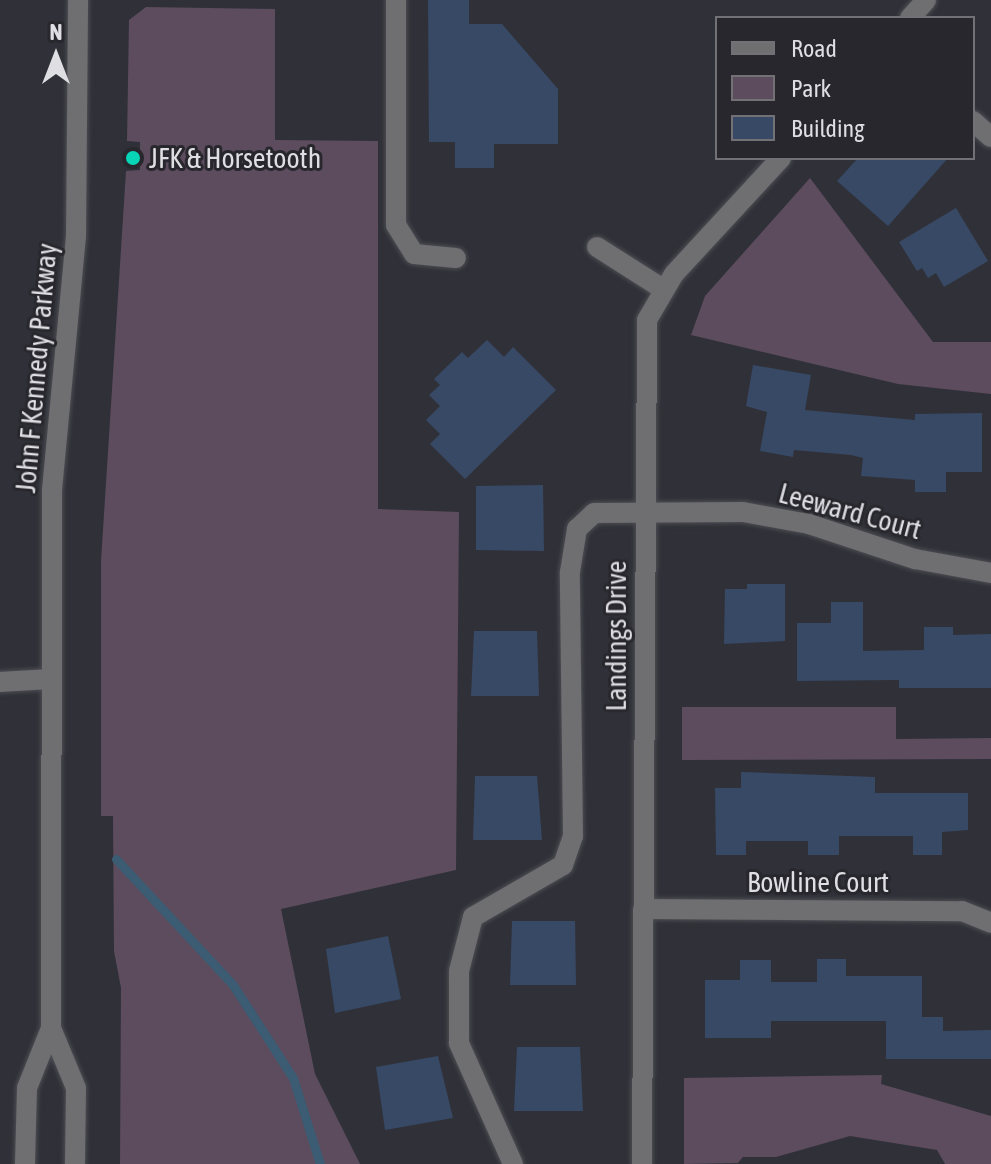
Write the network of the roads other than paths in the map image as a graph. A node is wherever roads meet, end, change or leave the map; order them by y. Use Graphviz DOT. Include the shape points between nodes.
graph roads {
  1 [pos="78,0"];
  2 [pos="396,0"];
  3 [pos="926,0"];
  4 [pos="912,16"];
  5 [pos="975,123"];
  6 [pos="991,137"];
  7 [pos="779,160"];
  8 [pos="597,247"];
  9 [pos="456,258"];
  10 [pos="663,289"];
  11 [pos="645,511"];
  12 [pos="991,573"];
  13 [pos="50,679"];
  14 [pos="0,682"];
  15 [pos="643,909"];
  16 [pos="991,923"];
  17 [pos="51,1028"];
  18 [pos="25,1164"];
  19 [pos="75,1164"];
  20 [pos="513,1164"];
  21 [pos="642,1164"];
  1 -- 13 [label="street, John F Kennedy Parkway" via="76,236 52,490"];
  2 -- 9 [label="street" via="396,225 414,254"];
  3 -- 4 [label="street"];
  5 -- 6 [label="street"];
  7 -- 10 [label="street, Landings Drive"];
  8 -- 10 [label="street"];
  10 -- 11 [label="street, Landings Drive" via="647,320"];
  11 -- 12 [label="street, Leeward Court" via="769,517 835,531 915,559"];
  11 -- 15 [label="street, Landings Drive"];
  11 -- 20 [label="street, Leeward Court" via="594,513 577,529 570,572 573,836 563,865 473,917 464,937 459,1043"];
  13 -- 14 [label="street"];
  13 -- 17 [label="street, John F Kennedy Parkway"];
  15 -- 16 [label="street, Bowline Court" via="962,911"];
  15 -- 21 [label="street, Landings Drive"];
  17 -- 18 [label="street, John F Kennedy Parkway" via="27,1088"];
  17 -- 19 [label="street, John F Kennedy Parkway" via="76,1088"];
}
